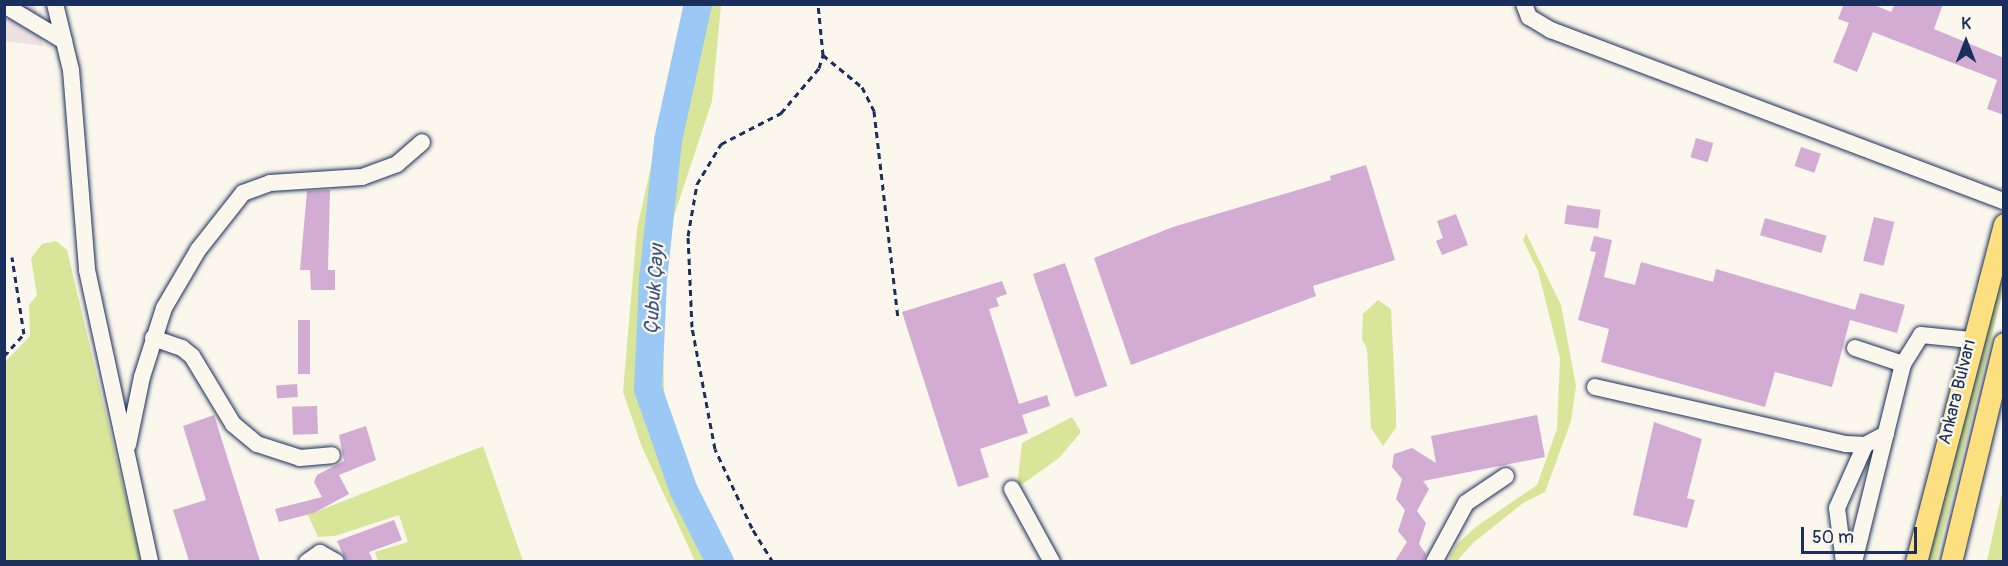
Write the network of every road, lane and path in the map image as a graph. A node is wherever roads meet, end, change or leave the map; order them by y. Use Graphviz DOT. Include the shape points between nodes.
graph roads {
  1 [pos="55,4"];
  2 [pos="818,4"];
  3 [pos="1524,4"];
  4 [pos="4,5"];
  5 [pos="64,41"];
  6 [pos="823,55"];
  7 [pos="422,142"];
  8 [pos="2004,201"];
  9 [pos="2004,224"];
  10 [pos="12,257"];
  11 [pos="898,318"];
  12 [pos="153,338"];
  13 [pos="1971,340"];
  14 [pos="2004,343"];
  15 [pos="1855,348"];
  16 [pos="4,356"];
  17 [pos="1903,364"];
  18 [pos="1595,387"];
  19 [pos="1886,434"];
  20 [pos="1865,445"];
  21 [pos="127,451"];
  22 [pos="332,454"];
  23 [pos="1506,476"];
  24 [pos="1012,489"];
  25 [pos="150,561"];
  26 [pos="308,561"];
  27 [pos="336,561"];
  28 [pos="773,561"];
  29 [pos="1052,561"];
  30 [pos="1434,561"];
  31 [pos="1844,561"];
  32 [pos="1854,561"];
  33 [pos="1916,561"];
  34 [pos="1951,561"];
  1 -- 5 [label="street"];
  2 -- 6 [label="path"];
  3 -- 8 [label="street" via="1529,17 1551,30"];
  4 -- 5 [label="street"];
  5 -- 21 [label="street" via="73,82 87,270"];
  6 -- 11 [label="path" via="862,87 874,111"];
  6 -- 28 [label="path" via="819,68 788,107 721,144 697,184 688,236 692,327 715,449 752,528"];
  7 -- 12 [label="street" via="397,164 362,177 270,183 243,193 178,280"];
  9 -- 13 [label="main road, Ankara Bulvarı"];
  10 -- 16 [label="path" via="24,333"];
  12 -- 21 [label="street"];
  12 -- 22 [label="street" via="182,348 192,356 233,424 257,444 300,458"];
  13 -- 17 [label="street" via="1921,335"];
  13 -- 33 [label="main road, Ankara Bulvarı"];
  14 -- 34 [label="main road, Ankara Bulvarı"];
  15 -- 17 [label="street"];
  17 -- 19 [label="street"];
  18 -- 20 [label="street" via="1828,441"];
  19 -- 20 [label="street"];
  19 -- 32 [label="street"];
  20 -- 31 [label="street" via="1837,508"];
  21 -- 25 [label="street"];
  23 -- 30 [label="street" via="1466,503"];
  24 -- 29 [label="street"];
  26 -- 27 [label="street" via="320,554"];
}
